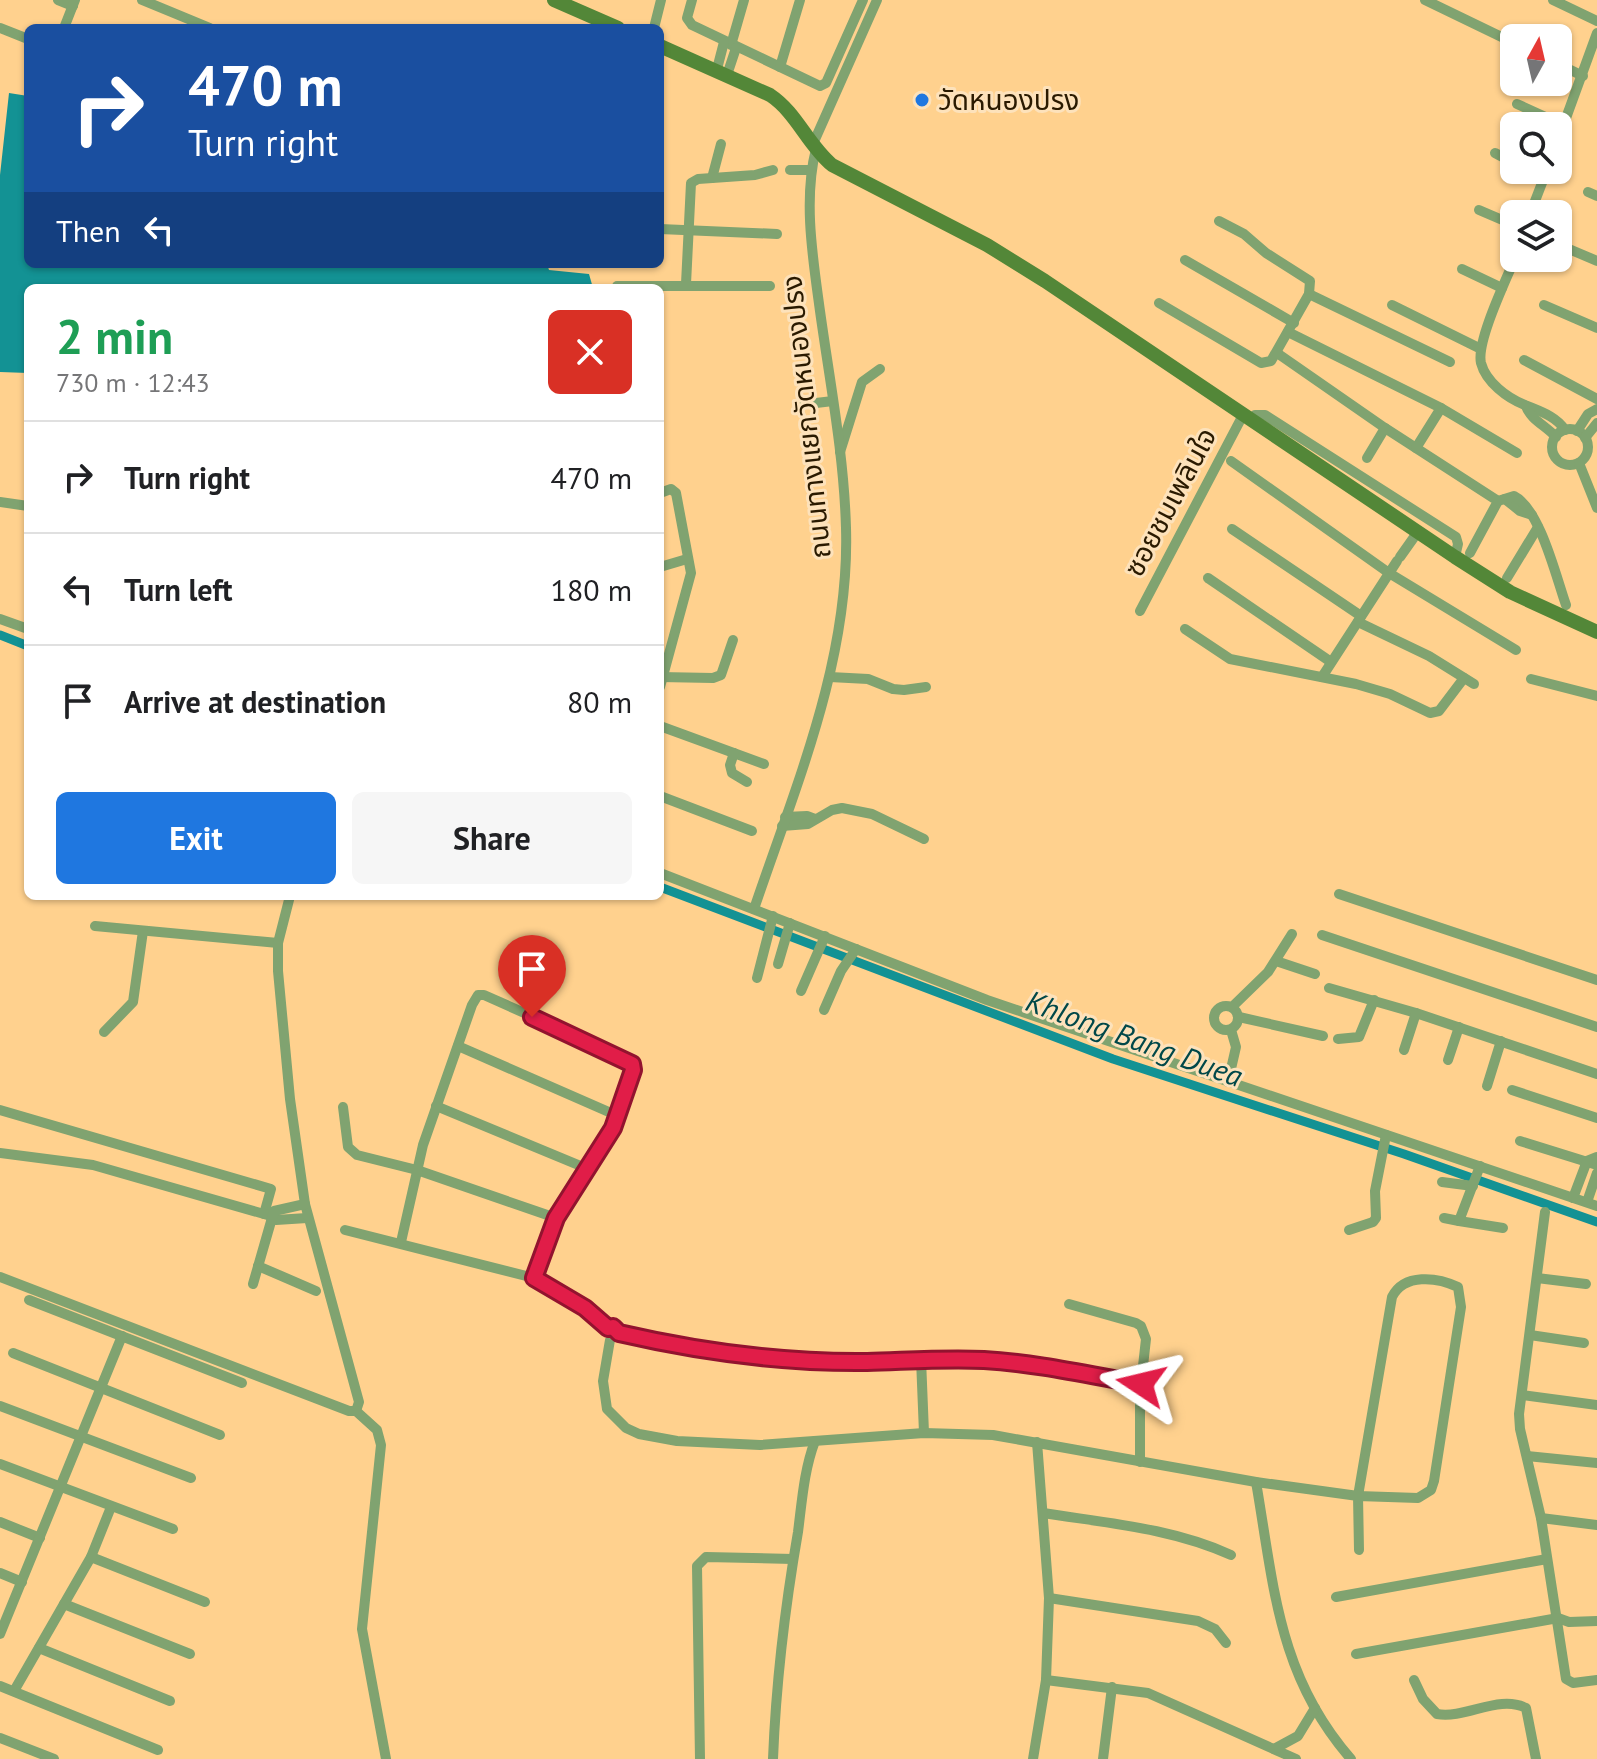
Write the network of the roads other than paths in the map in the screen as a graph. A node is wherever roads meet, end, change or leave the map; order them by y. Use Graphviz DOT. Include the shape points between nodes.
graph roads {
  1 [pos="58,0"];
  2 [pos="142,0"];
  3 [pos="554,0"];
  4 [pos="661,0"];
  5 [pos="692,0"];
  6 [pos="744,0"];
  7 [pos="800,0"];
  8 [pos="863,0"];
  9 [pos="877,0"];
  10 [pos="1425,0"];
  11 [pos="1553,0"];
  12 [pos="74,3"];
  13 [pos="1597,21"];
  14 [pos="66,24"];
  15 [pos="200,24"];
  16 [pos="609,24"];
  17 [pos="655,24"];
  18 [pos="0,28"];
  19 [pos="1597,33"];
  20 [pos="1500,36"];
  21 [pos="24,37"];
  22 [pos="731,45"];
  23 [pos="664,48"];
  24 [pos="780,67"];
  25 [pos="1572,71"];
  26 [pos="722,72"];
  27 [pos="1583,76"];
  28 [pos="1517,104"];
  29 [pos="1535,112"];
  30 [pos="1568,112"];
  31 [pos="721,144"];
  32 [pos="815,146"];
  33 [pos="1495,153"];
  34 [pos="1500,156"];
  35 [pos="773,170"];
  36 [pos="712,178"];
  37 [pos="1479,210"];
  38 [pos="1500,219"];
  39 [pos="1219,221"];
  40 [pos="664,229"];
  41 [pos="688,232"];
  42 [pos="777,234"];
  43 [pos="1572,250"];
  44 [pos="1185,260"];
  45 [pos="1597,261"];
  46 [pos="1462,269"];
  47 [pos="1509,272"];
  48 [pos="686,284"];
  49 [pos="664,285"];
  50 [pos="770,286"];
  51 [pos="1502,288"];
  52 [pos="1309,294"];
  53 [pos="1159,303"];
  54 [pos="1392,305"];
  55 [pos="1544,305"];
  56 [pos="1291,328"];
  57 [pos="1597,328"];
  58 [pos="1481,349"];
  59 [pos="1277,353"];
  60 [pos="1524,360"];
  61 [pos="1450,362"];
  62 [pos="880,369"];
  63 [pos="1597,399"];
  64 [pos="829,401"];
  65 [pos="799,405"];
  66 [pos="1441,408"];
  67 [pos="1597,409"];
  68 [pos="1247,418"];
  69 [pos="1597,423"];
  70 [pos="1385,428"];
  71 [pos="1571,434"];
  72 [pos="1416,448"];
  73 [pos="1517,453"];
  74 [pos="839,454"];
  75 [pos="1231,461"];
  76 [pos="1579,463"];
  77 [pos="1359,471"];
  78 [pos="664,492"];
  79 [pos="1502,500"];
  80 [pos="0,502"];
  81 [pos="24,505"];
  82 [pos="1597,508"];
  83 [pos="1538,527"];
  84 [pos="1232,529"];
  85 [pos="1406,548"];
  86 [pos="1470,553"];
  87 [pos="1455,557"];
  88 [pos="687,559"];
  89 [pos="664,566"];
  90 [pos="1389,573"];
  91 [pos="1208,578"];
  92 [pos="1507,578"];
  93 [pos="1566,605"];
  94 [pos="1140,611"];
  95 [pos="0,619"];
  96 [pos="1359,619"];
  97 [pos="24,628"];
  98 [pos="1185,629"];
  99 [pos="1597,632"];
  100 [pos="733,640"];
  101 [pos="1516,650"];
  102 [pos="1331,662"];
  103 [pos="664,670"];
  104 [pos="830,677"];
  105 [pos="1322,677"];
  106 [pos="1531,679"];
  107 [pos="664,680"];
  108 [pos="926,687"];
  109 [pos="1597,696"];
  110 [pos="664,727"];
  111 [pos="734,753"];
  112 [pos="764,764"];
  113 [pos="747,782"];
  114 [pos="664,798"];
  115 [pos="783,822"];
  116 [pos="752,831"];
  117 [pos="924,839"];
  118 [pos="664,875"];
  119 [pos="1339,894"];
  120 [pos="289,900"];
  121 [pos="754,909"];
  122 [pos="771,923"];
  123 [pos="95,926"];
  124 [pos="788,929"];
  125 [pos="143,931"];
  126 [pos="1292,934"];
  127 [pos="1322,935"];
  128 [pos="278,943"];
  129 [pos="822,943"];
  130 [pos="853,954"];
  131 [pos="1276,961"];
  132 [pos="778,964"];
  133 [pos="1315,974"];
  134 [pos="757,978"];
  135 [pos="1597,980"];
  136 [pos="1329,988"];
  137 [pos="801,991"];
  138 [pos="1374,1000"];
  139 [pos="824,1010"];
  140 [pos="1235,1012"];
  141 [pos="1416,1013"];
  142 [pos="1459,1027"];
  143 [pos="1597,1027"];
  144 [pos="1231,1030"];
  145 [pos="104,1032"];
  146 [pos="1323,1036"];
  147 [pos="1338,1039"];
  148 [pos="1501,1041"];
  149 [pos="458,1046"];
  150 [pos="1404,1050"];
  151 [pos="1448,1060"];
  152 [pos="1597,1074"];
  153 [pos="1228,1082"];
  154 [pos="1487,1086"];
  155 [pos="1512,1090"];
  156 [pos="436,1106"];
  157 [pos="343,1107"];
  158 [pos="0,1110"];
  159 [pos="618,1116"];
  160 [pos="1597,1118"];
  161 [pos="1520,1141"];
  162 [pos="1384,1143"];
  163 [pos="0,1153"];
  164 [pos="1594,1161"];
  165 [pos="588,1169"];
  166 [pos="417,1170"];
  167 [pos="1597,1173"];
  168 [pos="1476,1176"];
  169 [pos="1442,1182"];
  170 [pos="1573,1198"];
  171 [pos="305,1204"];
  172 [pos="1592,1204"];
  173 [pos="1545,1212"];
  174 [pos="268,1215"];
  175 [pos="307,1218"];
  176 [pos="556,1218"];
  177 [pos="1444,1218"];
  178 [pos="1459,1221"];
  179 [pos="1503,1228"];
  180 [pos="345,1230"];
  181 [pos="1349,1230"];
  182 [pos="401,1242"];
  183 [pos="258,1266"];
  184 [pos="0,1277"];
  185 [pos="534,1278"];
  186 [pos="1537,1278"];
  187 [pos="253,1284"];
  188 [pos="1586,1284"];
  189 [pos="316,1291"];
  190 [pos="29,1300"];
  191 [pos="1069,1304"];
  192 [pos="609,1334"];
  193 [pos="1530,1335"];
  194 [pos="122,1336"];
  195 [pos="1584,1343"];
  196 [pos="13,1353"];
  197 [pos="921,1359"];
  198 [pos="242,1383"];
  199 [pos="1141,1384"];
  200 [pos="101,1387"];
  201 [pos="1522,1395"];
  202 [pos="1597,1405"];
  203 [pos="0,1406"];
  204 [pos="356,1411"];
  205 [pos="924,1433"];
  206 [pos="220,1435"];
  207 [pos="81,1437"];
  208 [pos="815,1441"];
  209 [pos="1037,1442"];
  210 [pos="788,1444"];
  211 [pos="1527,1456"];
  212 [pos="1140,1462"];
  213 [pos="1597,1463"];
  214 [pos="0,1464"];
  215 [pos="808,1465"];
  216 [pos="191,1478"];
  217 [pos="1256,1482"];
  218 [pos="60,1488"];
  219 [pos="1358,1496"];
  220 [pos="111,1507"];
  221 [pos="1043,1513"];
  222 [pos="1541,1518"];
  223 [pos="0,1522"];
  224 [pos="1597,1525"];
  225 [pos="173,1529"];
  226 [pos="40,1538"];
  227 [pos="1359,1550"];
  228 [pos="1231,1555"];
  229 [pos="91,1557"];
  230 [pos="793,1559"];
  231 [pos="1547,1559"];
  232 [pos="0,1573"];
  233 [pos="22,1582"];
  234 [pos="1336,1597"];
  235 [pos="1049,1598"];
  236 [pos="205,1602"];
  237 [pos="64,1604"];
  238 [pos="1558,1618"];
  239 [pos="1597,1621"];
  240 [pos="1,1629"];
  241 [pos="1226,1643"];
  242 [pos="39,1648"];
  243 [pos="190,1654"];
  244 [pos="1356,1654"];
  245 [pos="1046,1680"];
  246 [pos="1414,1680"];
  247 [pos="1597,1680"];
  248 [pos="0,1686"];
  249 [pos="1112,1687"];
  250 [pos="14,1691"];
  251 [pos="170,1701"];
  252 [pos="1315,1708"];
  253 [pos="0,1738"];
  254 [pos="1274,1749"];
  255 [pos="158,1750"];
  256 [pos="54,1759"];
  257 [pos="386,1759"];
  258 [pos="700,1759"];
  259 [pos="773,1759"];
  260 [pos="1033,1759"];
  261 [pos="1103,1759"];
  262 [pos="1296,1759"];
  263 [pos="1351,1759"];
  264 [pos="1536,1759"];
  1 -- 12 [label="street"];
  2 -- 15 [label="street"];
  3 -- 16 [label="street"];
  4 -- 17 [label="street"];
  5 -- 22 [label="street" via="688,22"];
  6 -- 22 [label="street"];
  7 -- 24 [label="street"];
  8 -- 24 [label="street" via="826,83 820,86"];
  9 -- 32 [label="street, ถนนทางแยกวัดหนองปรง"];
  10 -- 20 [label="street"];
  11 -- 13 [label="street"];
  12 -- 14 [label="street"];
  18 -- 21 [label="street"];
  19 -- 27 [label="street"];
  22 -- 24 [label="street"];
  22 -- 26 [label="street"];
  23 -- 26 [label="street"];
  25 -- 27 [label="street"];
  26 -- 32 [label="street" via="780,101"];
  27 -- 30 [label="street"];
  28 -- 29 [label="street"];
  31 -- 36 [label="street"];
  32 -- 64 [label="street, ถนนทางแยกวัดหนองปรง" via="799,170"];
  32 -- 68 [label="street" via="832,165 1022,267"];
  33 -- 34 [label="street"];
  35 -- 36 [label="street"];
  36 -- 41 [label="street" via="694,180 689,186"];
  37 -- 38 [label="street"];
  39 -- 52 [label="street" via="1307,277"];
  40 -- 41 [label="street"];
  41 -- 42 [label="street"];
  41 -- 48 [label="street"];
  43 -- 45 [label="street"];
  44 -- 56 [label="street"];
  46 -- 51 [label="street"];
  47 -- 51 [label="street"];
  48 -- 49 [label="street"];
  48 -- 50 [label="street"];
  51 -- 58 [label="street"];
  52 -- 56 [label="street"];
  52 -- 61 [label="street"];
  53 -- 59 [label="street" via="1261,363"];
  54 -- 58 [label="street"];
  55 -- 57 [label="street"];
  56 -- 59 [label="street"];
  56 -- 66 [label="street"];
  58 -- 71 [label="street" via="1480,361 1497,388 1548,428"];
  59 -- 70 [label="street"];
  60 -- 63 [label="street"];
  62 -- 74 [label="street" via="862,382"];
  64 -- 65 [label="street"];
  64 -- 74 [label="street, ถนนทางแยกวัดหนองปรง"];
  66 -- 72 [label="street"];
  66 -- 73 [label="street"];
  67 -- 71 [label="street"];
  68 -- 77 [label="street"];
  68 -- 94 [label="street, ซอยชมเพลินใจ"];
  69 -- 71 [label="street"];
  70 -- 72 [label="street"];
  70 -- 77 [label="street"];
  71 -- 76 [label="street" via="1587,454"];
  71 -- 76 [label="street" via="1552,448 1557,459"];
  72 -- 79 [label="street"];
  74 -- 104 [label="street, ถนนทางแยกวัดหนองปรง" via="846,563"];
  75 -- 90 [label="street"];
  76 -- 82 [label="street"];
  77 -- 85 [label="street"];
  77 -- 87 [label="street" via="1456,537"];
  78 -- 88 [label="street" via="676,493"];
  79 -- 83 [label="street" via="1519,498"];
  79 -- 86 [label="street"];
  80 -- 81 [label="street"];
  83 -- 92 [label="street"];
  83 -- 93 [label="street"];
  84 -- 96 [label="street"];
  85 -- 87 [label="street"];
  85 -- 90 [label="street"];
  87 -- 99 [label="street" via="1510,592"];
  88 -- 89 [label="street"];
  88 -- 103 [label="street" via="690,584"];
  90 -- 96 [label="street"];
  90 -- 101 [label="street"];
  91 -- 102 [label="street"];
  95 -- 97 [label="street"];
  96 -- 102 [label="street"];
  96 -- 105 [label="street" via="1469,681 1436,714 1377,689"];
  98 -- 105 [label="street" via="1230,659"];
  100 -- 107 [label="street" via="721,675"];
  102 -- 105 [label="street"];
  104 -- 108 [label="street" via="868,679 893,689"];
  104 -- 115 [label="street, ถนนทางแยกวัดหนองปรง"];
  106 -- 109 [label="street"];
  110 -- 111 [label="street"];
  111 -- 112 [label="street"];
  111 -- 113 [label="street" via="732,773"];
  114 -- 116 [label="street"];
  115 -- 117 [label="street" via="815,819 842,808 872,814"];
  115 -- 121 [label="street, ถนนทางแยกวัดหนองปรง"];
  118 -- 121 [label="street"];
  119 -- 135 [label="street"];
  120 -- 128 [label="street"];
  121 -- 122 [label="street"];
  122 -- 124 [label="street"];
  122 -- 134 [label="street"];
  123 -- 125 [label="street"];
  124 -- 129 [label="street"];
  124 -- 132 [label="street"];
  125 -- 128 [label="street"];
  125 -- 145 [label="street" via="135,996"];
  126 -- 131 [label="street"];
  127 -- 143 [label="street"];
  128 -- 171 [label="street" via="290,1099"];
  129 -- 130 [label="street"];
  129 -- 137 [label="street"];
  130 -- 139 [label="street"];
  130 -- 153 [label="street"];
  131 -- 133 [label="street"];
  131 -- 140 [label="street"];
  136 -- 138 [label="street"];
  138 -- 141 [label="street"];
  138 -- 147 [label="street" via="1359,1037"];
  140 -- 144 [label="street" via="1237,1025"];
  140 -- 144 [label="street" via="1221,1007 1214,1017 1219,1028"];
  140 -- 146 [label="street"];
  141 -- 142 [label="street"];
  141 -- 150 [label="street"];
  142 -- 148 [label="street"];
  142 -- 151 [label="street"];
  144 -- 153 [label="street" via="1236,1047"];
  148 -- 152 [label="street"];
  148 -- 154 [label="street"];
  149 -- 156 [label="street"];
  149 -- 159 [label="street"];
  149 -- 159 [label="street" via="475,998 490,996 632,1064"];
  153 -- 162 [label="street"];
  155 -- 160 [label="street"];
  156 -- 165 [label="street"];
  156 -- 166 [label="street"];
  157 -- 166 [label="street" via="353,1152"];
  158 -- 174 [label="street" via="271,1189"];
  159 -- 165 [label="street"];
  161 -- 164 [label="street"];
  162 -- 168 [label="street"];
  162 -- 181 [label="street" via="1376,1218"];
  163 -- 174 [label="street" via="93,1165"];
  164 -- 170 [label="street"];
  165 -- 176 [label="street"];
  166 -- 176 [label="street"];
  166 -- 182 [label="street"];
  167 -- 172 [label="street"];
  168 -- 169 [label="street"];
  168 -- 170 [label="street"];
  168 -- 178 [label="street"];
  170 -- 172 [label="street"];
  171 -- 174 [label="street"];
  171 -- 175 [label="street"];
  173 -- 186 [label="street"];
  174 -- 175 [label="street" via="283,1221"];
  174 -- 183 [label="street"];
  175 -- 204 [label="street" via="359,1402"];
  176 -- 185 [label="street"];
  177 -- 178 [label="street"];
  178 -- 179 [label="street"];
  180 -- 182 [label="street"];
  182 -- 185 [label="street"];
  183 -- 187 [label="street"];
  183 -- 189 [label="street"];
  184 -- 204 [label="street"];
  185 -- 192 [label="street" via="585,1308"];
  186 -- 188 [label="street"];
  186 -- 193 [label="street"];
  190 -- 194 [label="street"];
  191 -- 199 [label="street" via="1141,1326 1146,1339"];
  192 -- 197 [label="street" via="758,1357"];
  192 -- 210 [label="street" via="604,1397 607,1409 626,1428 710,1445"];
  193 -- 195 [label="street"];
  193 -- 201 [label="street"];
  194 -- 198 [label="street"];
  194 -- 200 [label="street"];
  196 -- 200 [label="street"];
  197 -- 199 [label="street" via="1032,1365"];
  197 -- 205 [label="street"];
  199 -- 212 [label="street"];
  200 -- 206 [label="street"];
  200 -- 207 [label="street"];
  201 -- 202 [label="street"];
  201 -- 211 [label="street" via="1520,1429"];
  203 -- 207 [label="street"];
  204 -- 257 [label="street" via="377,1430 381,1445 362,1629"];
  205 -- 208 [label="street"];
  205 -- 209 [label="street"];
  207 -- 216 [label="street"];
  207 -- 218 [label="street"];
  208 -- 210 [label="street"];
  208 -- 215 [label="street"];
  209 -- 212 [label="street"];
  209 -- 221 [label="street"];
  210 -- 215 [label="street"];
  211 -- 213 [label="street"];
  211 -- 222 [label="street"];
  212 -- 217 [label="street"];
  214 -- 218 [label="street"];
  215 -- 230 [label="street"];
  217 -- 219 [label="street"];
  217 -- 252 [label="street" via="1286,1645"];
  218 -- 220 [label="street"];
  218 -- 226 [label="street"];
  219 -- 219 [label="street" via="1392,1297 1406,1281 1447,1282 1458,1287 1461,1307 1431,1490 1418,1498"];
  219 -- 227 [label="street"];
  220 -- 225 [label="street"];
  220 -- 229 [label="street"];
  221 -- 228 [label="street" via="1173,1534"];
  221 -- 235 [label="street"];
  222 -- 224 [label="street"];
  222 -- 231 [label="street"];
  223 -- 226 [label="street"];
  226 -- 233 [label="street"];
  229 -- 236 [label="street"];
  229 -- 237 [label="street"];
  230 -- 258 [label="street" via="706,1557 697,1566"];
  230 -- 259 [label="street"];
  231 -- 234 [label="street"];
  231 -- 238 [label="street"];
  232 -- 233 [label="street"];
  233 -- 240 [label="street"];
  235 -- 241 [label="street" via="1198,1621 1215,1629"];
  235 -- 245 [label="street"];
  237 -- 242 [label="street"];
  237 -- 243 [label="street"];
  238 -- 239 [label="street"];
  238 -- 244 [label="street"];
  238 -- 247 [label="street" via="1566,1680"];
  242 -- 250 [label="street"];
  242 -- 251 [label="street"];
  245 -- 249 [label="street"];
  245 -- 260 [label="street"];
  246 -- 264 [label="street" via="1437,1714 1506,1703 1526,1708"];
  248 -- 250 [label="street"];
  249 -- 254 [label="street" via="1148,1693"];
  249 -- 261 [label="street"];
  250 -- 255 [label="street"];
  252 -- 254 [label="street" via="1298,1736"];
  252 -- 263 [label="street"];
  253 -- 256 [label="street"];
  254 -- 262 [label="street"];
}
